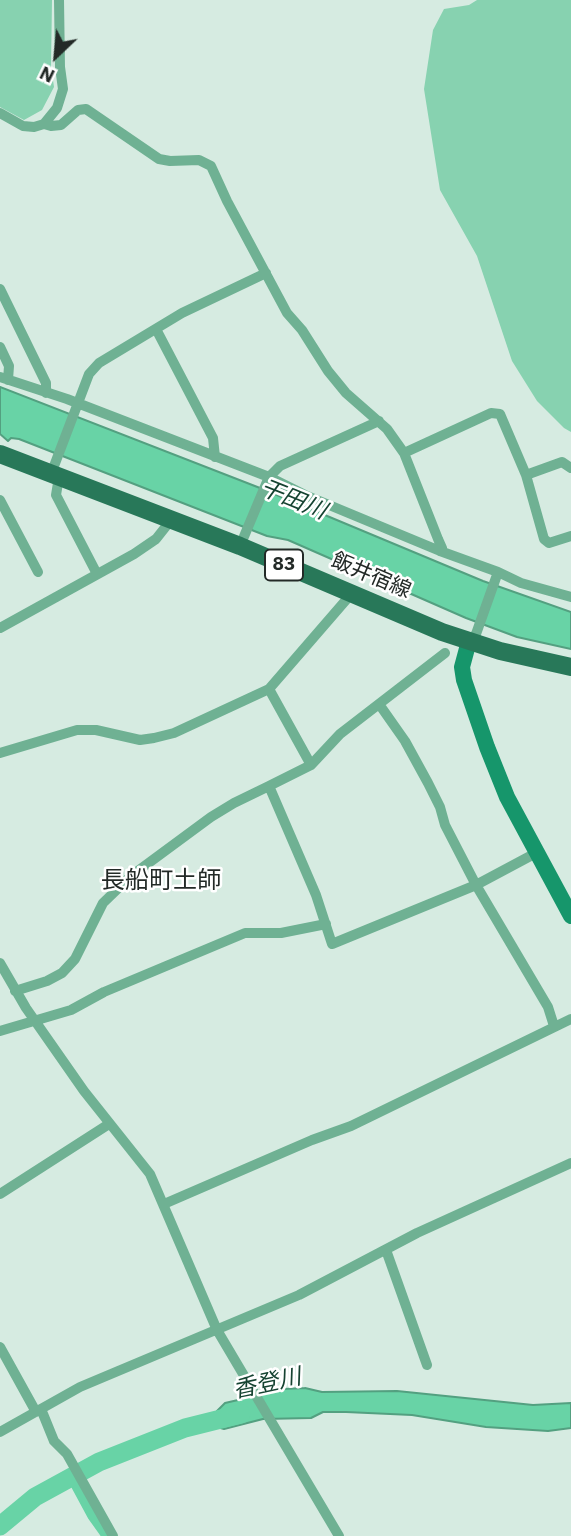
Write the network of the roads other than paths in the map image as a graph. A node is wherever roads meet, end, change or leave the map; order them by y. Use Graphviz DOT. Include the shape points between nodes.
graph roads {
  1 [pos="59,0"];
  2 [pos="0,113"];
  3 [pos="44,124"];
  4 [pos="266,273"];
  5 [pos="0,289"];
  6 [pos="156,329"];
  7 [pos="0,347"];
  8 [pos="4,378"];
  9 [pos="46,393"];
  10 [pos="77,406"];
  11 [pos="379,421"];
  12 [pos="404,453"];
  13 [pos="0,454"];
  14 [pos="215,457"];
  15 [pos="571,468"];
  16 [pos="55,471"];
  17 [pos="526,475"];
  18 [pos="267,480"];
  19 [pos="0,500"];
  20 [pos="171,520"];
  21 [pos="571,536"];
  22 [pos="242,541"];
  23 [pos="440,551"];
  24 [pos="38,572"];
  25 [pos="97,574"];
  26 [pos="497,575"];
  27 [pos="350,593"];
  28 [pos="571,597"];
  29 [pos="0,628"];
  30 [pos="472,637"];
  31 [pos="445,653"];
  32 [pos="571,667"];
  33 [pos="269,689"];
  34 [pos="379,704"];
  35 [pos="0,753"];
  36 [pos="311,765"];
  37 [pos="269,786"];
  38 [pos="536,853"];
  39 [pos="476,885"];
  40 [pos="571,916"];
  41 [pos="326,925"];
  42 [pos="0,962"];
  43 [pos="15,991"];
  44 [pos="571,1019"];
  45 [pos="34,1020"];
  46 [pos="554,1026"];
  47 [pos="0,1031"];
  48 [pos="109,1124"];
  49 [pos="569,1164"];
  50 [pos="571,1178"];
  51 [pos="0,1194"];
  52 [pos="164,1204"];
  53 [pos="386,1250"];
  54 [pos="217,1330"];
  55 [pos="0,1347"];
  56 [pos="427,1365"];
  57 [pos="38,1410"];
  58 [pos="0,1432"];
  59 [pos="113,1536"];
  60 [pos="340,1536"];
  1 -- 3 [label="street" via="62,96"];
  2 -- 3 [label="street" via="23,126"];
  3 -- 4 [label="street" via="61,125 86,109 159,159 206,162"];
  4 -- 6 [label="street"];
  4 -- 11 [label="street" via="287,313 328,371"];
  5 -- 9 [label="street" via="46,383"];
  6 -- 10 [label="street" via="99,363 89,374"];
  6 -- 14 [label="street" via="213,438"];
  7 -- 8 [label="street" via="9,366"];
  8 -- 9 [label="street"];
  9 -- 10 [label="street"];
  10 -- 14 [label="street"];
  10 -- 16 [label="street"];
  11 -- 12 [label="street"];
  11 -- 18 [label="street" via="280,466"];
  12 -- 17 [label="street" via="491,413 499,415"];
  12 -- 23 [label="street"];
  13 -- 16 [label="main road, 飯井宿線 / 83"];
  14 -- 18 [label="street"];
  15 -- 17 [label="street" via="562,462"];
  16 -- 20 [label="main road, 飯井宿線 / 83"];
  16 -- 25 [label="street" via="56,495"];
  17 -- 21 [label="street" via="544,540"];
  18 -- 22 [label="street"];
  18 -- 23 [label="street"];
  19 -- 24 [label="street"];
  20 -- 22 [label="main road, 飯井宿線 / 83"];
  20 -- 25 [label="street" via="156,539"];
  22 -- 27 [label="main road, 飯井宿線 / 83"];
  23 -- 26 [label="street"];
  25 -- 29 [label="street"];
  26 -- 28 [label="street"];
  26 -- 30 [label="street"];
  27 -- 30 [label="main road, 飯井宿線 / 83"];
  27 -- 33 [label="street"];
  30 -- 32 [label="main road, 飯井宿線 / 83" via="500,651"];
  30 -- 38 [label="street" via="464,653 464,680 507,797"];
  31 -- 34 [label="street"];
  33 -- 35 [label="street" via="154,738 78,730"];
  33 -- 36 [label="street"];
  34 -- 36 [label="street"];
  34 -- 39 [label="street" via="428,783"];
  36 -- 37 [label="street"];
  37 -- 41 [label="street"];
  37 -- 43 [label="street" via="211,817 131,876 103,903 75,959 62,973"];
  38 -- 39 [label="street"];
  38 -- 40 [label="street"];
  39 -- 41 [label="street" via="332,944"];
  39 -- 46 [label="street" via="548,1007"];
  41 -- 45 [label="street" via="281,933 245,933 71,1010"];
  42 -- 43 [label="street"];
  43 -- 45 [label="street"];
  44 -- 46 [label="street"];
  45 -- 47 [label="street"];
  45 -- 48 [label="street"];
  46 -- 52 [label="street" via="352,1126"];
  48 -- 51 [label="street"];
  48 -- 52 [label="street" via="149,1174"];
  49 -- 50 [label="street"];
  49 -- 53 [label="street"];
  52 -- 54 [label="street"];
  53 -- 54 [label="street"];
  53 -- 56 [label="street"];
  54 -- 57 [label="street" via="80,1387"];
  54 -- 60 [label="street"];
  55 -- 57 [label="street"];
  57 -- 58 [label="street"];
  57 -- 59 [label="street"];
}
